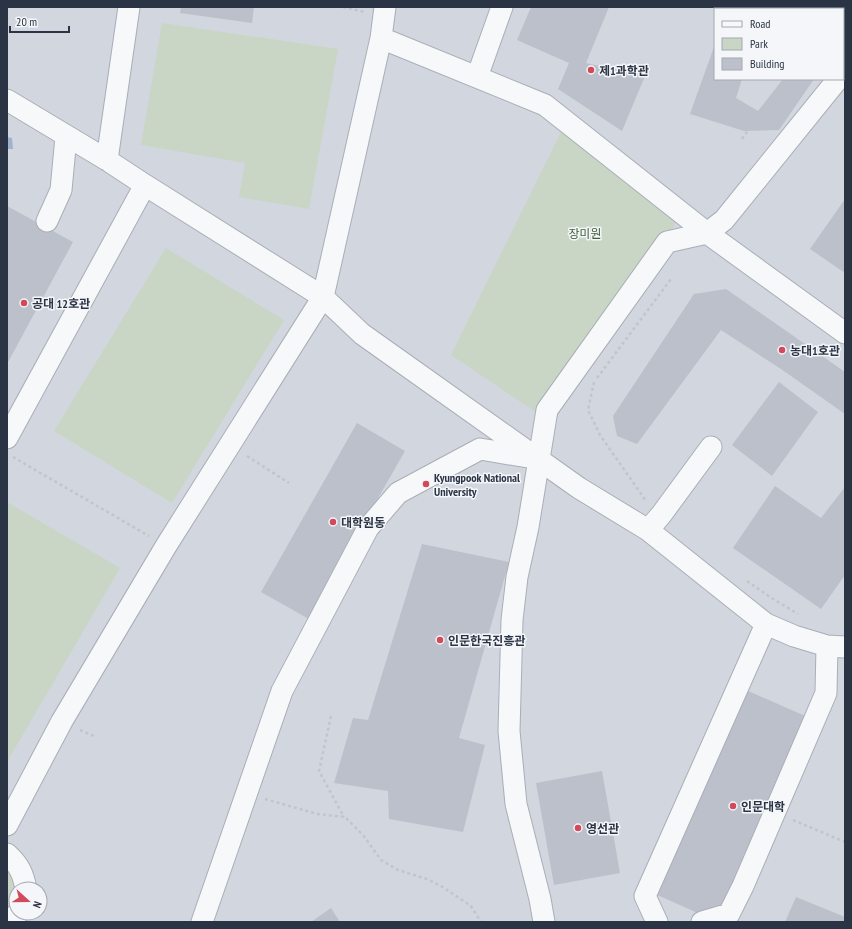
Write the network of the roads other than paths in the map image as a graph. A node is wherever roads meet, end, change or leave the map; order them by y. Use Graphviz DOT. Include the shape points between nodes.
graph roads {
  1 [pos="129,7"];
  2 [pos="384,7"];
  3 [pos="502,7"];
  4 [pos="381,38"];
  5 [pos="476,77"];
  6 [pos="837,80"];
  7 [pos="7,100"];
  8 [pos="66,137"];
  9 [pos="107,160"];
  10 [pos="145,185"];
  11 [pos="47,221"];
  12 [pos="707,233"];
  13 [pos="323,297"];
  14 [pos="845,333"];
  15 [pos="7,438"];
  16 [pos="710,447"];
  17 [pos="538,459"];
  18 [pos="648,530"];
  19 [pos="766,624"];
  20 [pos="836,647"];
  21 [pos="7,825"];
  22 [pos="7,854"];
  23 [pos="24,881"];
  24 [pos="202,922"];
  25 [pos="544,922"];
  26 [pos="657,922"];
  27 [pos="702,922"];
  1 -- 9 [label="street"];
  2 -- 4 [label="street"];
  3 -- 5 [label="street"];
  4 -- 5 [label="street"];
  4 -- 13 [label="street"];
  5 -- 12 [label="street" via="545,105"];
  6 -- 12 [label="street" via="724,220"];
  7 -- 8 [label="street"];
  8 -- 9 [label="street"];
  8 -- 11 [label="street" via="61,190"];
  9 -- 10 [label="street"];
  10 -- 13 [label="street"];
  10 -- 15 [label="street"];
  12 -- 14 [label="street"];
  12 -- 17 [label="street" via="667,242 547,410"];
  13 -- 17 [label="street" via="362,334"];
  13 -- 21 [label="street" via="166,546 62,721"];
  16 -- 18 [label="street"];
  17 -- 18 [label="street" via="579,488"];
  17 -- 24 [label="street" via="480,449 398,493 368,528 282,691"];
  17 -- 25 [label="street" via="512,620 509,731 516,804"];
  18 -- 19 [label="street"];
  19 -- 20 [label="street" via="794,636"];
  19 -- 26 [label="street" via="646,896"];
  20 -- 27 [label="street" via="826,693 743,886 729,914"];
  22 -- 23 [label="street" via="17,863"];
}
